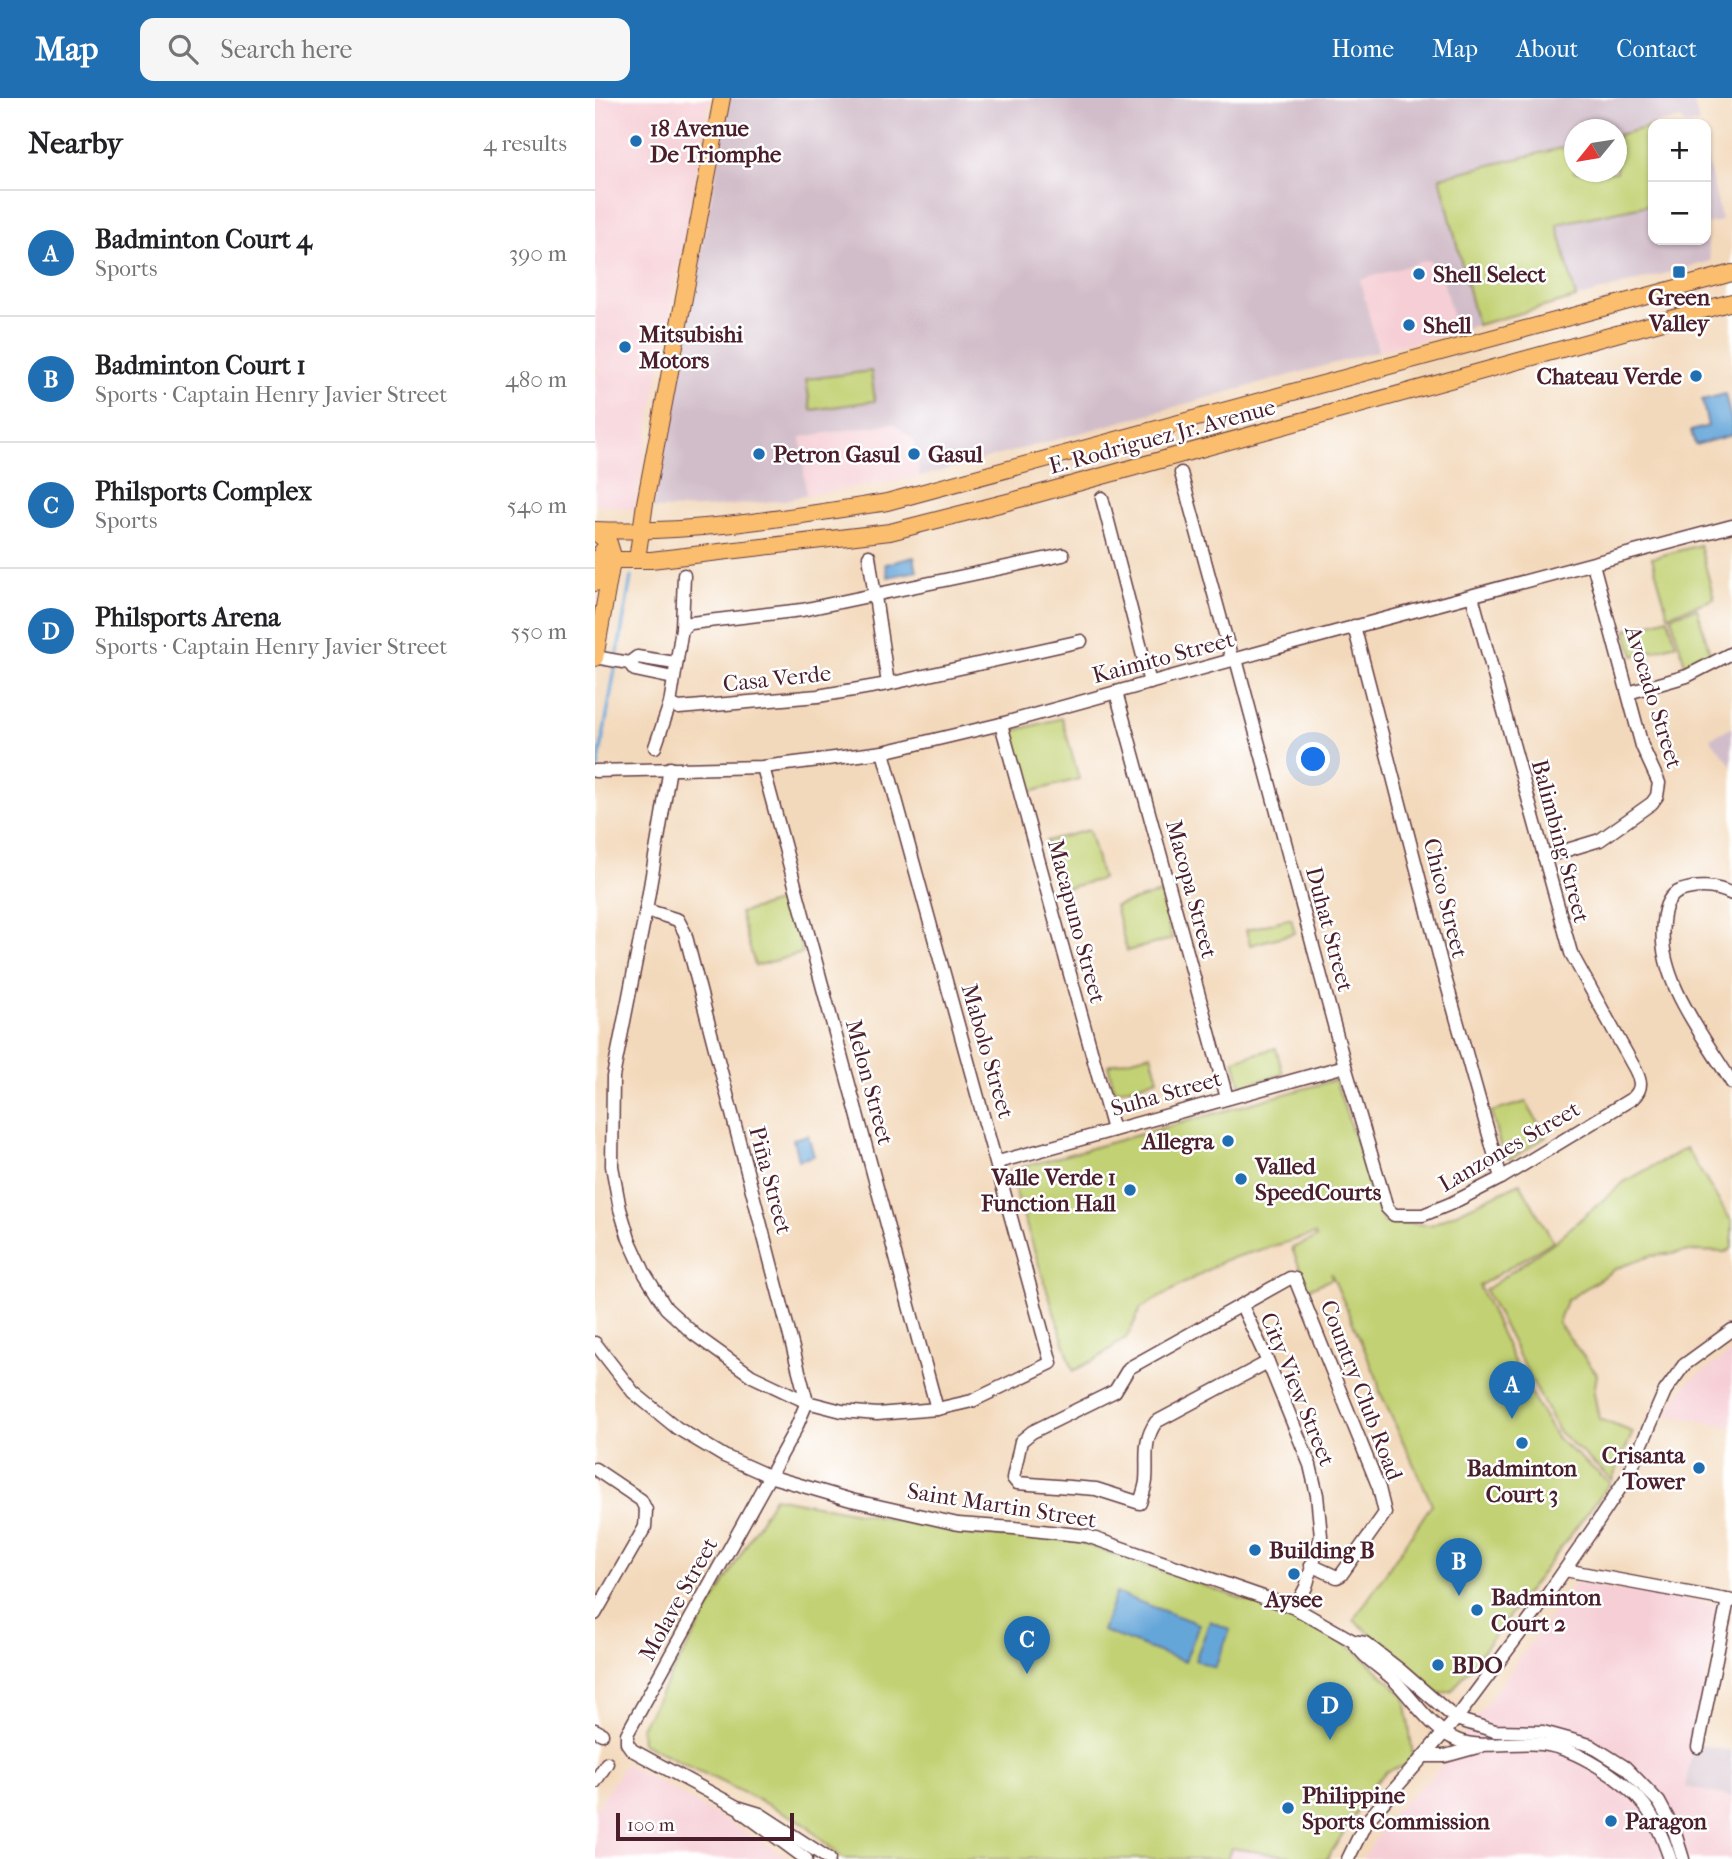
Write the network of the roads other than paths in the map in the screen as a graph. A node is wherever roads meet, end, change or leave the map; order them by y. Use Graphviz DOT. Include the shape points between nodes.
graph roads {
  1 [pos="722,98"];
  2 [pos="1732,273"];
  3 [pos="1732,302"];
  4 [pos="1181,473"];
  5 [pos="1102,498"];
  6 [pos="1732,526"];
  7 [pos="640,529"];
  8 [pos="595,531"];
  9 [pos="609,543"];
  10 [pos="1063,555"];
  11 [pos="869,556"];
  12 [pos="602,560"];
  13 [pos="637,560"];
  14 [pos="1593,564"];
  15 [pos="684,575"];
  16 [pos="595,583"];
  17 [pos="874,596"];
  18 [pos="1472,596"];
  19 [pos="1355,626"];
  20 [pos="682,628"];
  21 [pos="1081,641"];
  22 [pos="1732,653"];
  23 [pos="598,658"];
  24 [pos="1234,660"];
  25 [pos="628,662"];
  26 [pos="675,663"];
  27 [pos="673,678"];
  28 [pos="1150,683"];
  29 [pos="888,684"];
  30 [pos="1117,692"];
  31 [pos="1628,693"];
  32 [pos="670,704"];
  33 [pos="1000,724"];
  34 [pos="655,747"];
  35 [pos="883,752"];
  36 [pos="763,767"];
  37 [pos="670,768"];
  38 [pos="600,771"];
  39 [pos="1544,857"];
  40 [pos="1732,894"];
  41 [pos="646,910"];
  42 [pos="1345,1066"];
  43 [pos="1732,1083"];
  44 [pos="1641,1085"];
  45 [pos="1227,1098"];
  46 [pos="1113,1130"];
  47 [pos="997,1162"];
  48 [pos="1501,1178"];
  49 [pos="1387,1208"];
  50 [pos="1242,1306"];
  51 [pos="1732,1330"];
  52 [pos="595,1343"];
  53 [pos="1268,1362"];
  54 [pos="807,1402"];
  55 [pos="937,1409"];
  56 [pos="595,1469"];
  57 [pos="769,1476"];
  58 [pos="1311,1565"];
  59 [pos="1565,1570"];
  60 [pos="1730,1600"];
  61 [pos="1295,1608"];
  62 [pos="595,1614"];
  63 [pos="1353,1641"];
  64 [pos="1455,1719"];
  65 [pos="1445,1733"];
  66 [pos="1488,1745"];
  67 [pos="1698,1747"];
  68 [pos="1424,1756"];
  69 [pos="607,1763"];
  70 [pos="595,1782"];
  71 [pos="737,1807"];
  72 [pos="806,1859"];
  73 [pos="829,1859"];
  74 [pos="1348,1859"];
  75 [pos="1671,1859"];
  76 [pos="1683,1859"];
  1 -- 7 [label="main road"];
  2 -- 7 [label="main road, E. Rodriguez Jr. Avenue" via="887,502 709,526"];
  3 -- 13 [label="main road, E. Rodriguez Jr. Avenue" via="890,532"];
  4 -- 24 [label="street, Duhat Street"];
  5 -- 28 [label="street"];
  6 -- 14 [label="street, Kaimito Street"];
  7 -- 8 [label="main road, E. Rodriguez Jr. Avenue"];
  7 -- 9 [label="main road"];
  7 -- 13 [label="main road"];
  8 -- 9 [label="main road"];
  9 -- 12 [label="main road" via="602,550"];
  10 -- 17 [label="street"];
  11 -- 17 [label="street"];
  12 -- 13 [label="main road, E. Rodriguez Jr. Avenue"];
  12 -- 16 [label="main road"];
  12 -- 23 [label="main road"];
  14 -- 18 [label="street, Kaimito Street"];
  14 -- 31 [label="street, Avocado Street"];
  15 -- 20 [label="street"];
  17 -- 20 [label="street"];
  17 -- 29 [label="street"];
  18 -- 19 [label="street, Kaimito Street"];
  18 -- 39 [label="street, Balimbing Street"];
  19 -- 24 [label="street, Kaimito Street"];
  19 -- 48 [label="street, Chico Street"];
  20 -- 26 [label="street"];
  21 -- 29 [label="street, Casa Verde"];
  22 -- 31 [label="street" via="1687,676"];
  23 -- 25 [label="street"];
  24 -- 28 [label="street, Kaimito Street"];
  24 -- 42 [label="street, Duhat Street"];
  25 -- 26 [label="street" via="637,657"];
  25 -- 27 [label="street" via="635,670"];
  26 -- 27 [label="street"];
  27 -- 32 [label="street"];
  28 -- 30 [label="street, Kaimito Street"];
  29 -- 32 [label="street, Casa Verde" via="725,705 679,708"];
  30 -- 33 [label="street, Kaimito Street"];
  30 -- 45 [label="street, Macopa Street"];
  31 -- 39 [label="street, Avocado Street" via="1642,746 1657,773 1657,796 1600,840"];
  32 -- 34 [label="street"];
  33 -- 35 [label="street, Kaimito Street"];
  33 -- 46 [label="street, Macapuno Street"];
  35 -- 36 [label="street, Kaimito Street"];
  35 -- 47 [label="street, Mabolo Street"];
  36 -- 37 [label="street, Kaimito Street"];
  36 -- 55 [label="street, Melon Street"];
  37 -- 38 [label="street, Kaimito Street"];
  37 -- 41 [label="street"];
  39 -- 44 [label="street, Balimbing Street" via="1571,953"];
  40 -- 43 [label="street" via="1691,887 1674,894 1664,909 1662,931 1663,958 1672,984"];
  41 -- 54 [label="street, Piña Street" via="678,920 685,933"];
  41 -- 54 [label="street" via="613,1077 612,1166 629,1239 666,1308 695,1335 752,1376"];
  42 -- 45 [label="street, Suha Street"];
  42 -- 49 [label="street, Duhat Street"];
  44 -- 48 [label="street, Lanzones Street" via="1633,1098"];
  45 -- 46 [label="street, Suha Street"];
  46 -- 47 [label="street, Suha Street"];
  47 -- 55 [label="street, Mabolo Street" via="1051,1363 972,1401"];
  48 -- 49 [label="street, Lanzones Street" via="1423,1215 1394,1215"];
  50 -- 53 [label="street, City View Street"];
  50 -- 53 [label="street" via="1129,1368 1115,1391 1032,1432 1021,1441 1014,1481 1096,1489 1140,1503 1146,1482 1146,1443 1156,1422"];
  50 -- 58 [label="street, Country Club Road" via="1295,1279 1379,1488 1385,1513 1344,1572 1337,1577"];
  51 -- 59 [label="street" via="1684,1365 1665,1391 1628,1476"];
  52 -- 57 [label="street, Saint Martin Street" via="633,1392 668,1421 724,1456"];
  53 -- 58 [label="street, City View Street" via="1310,1465 1317,1495 1321,1536"];
  54 -- 55 [label="street" via="877,1414"];
  54 -- 57 [label="street"];
  56 -- 62 [label="street" via="641,1500 646,1510 645,1527"];
  57 -- 61 [label="street, Saint Martin Street" via="958,1524 1087,1536"];
  57 -- 71 [label="street, Molave Street" via="627,1734 632,1750"];
  58 -- 61 [label="street, City View Street"];
  59 -- 60 [label="street"];
  59 -- 64 [label="street"];
  60 -- 67 [label="street"];
  61 -- 63 [label="street, Saint Martin Street"];
  63 -- 64 [label="street, Saint Martin Street" via="1366,1643"];
  63 -- 65 [label="street, Saint Martin Street"];
  64 -- 65 [label="street"];
  64 -- 76 [label="street" via="1495,1731 1543,1732 1590,1745 1625,1767 1659,1802"];
  65 -- 66 [label="street"];
  65 -- 68 [label="street"];
  66 -- 68 [label="street" via="1445,1756"];
  66 -- 75 [label="street" via="1543,1744 1580,1755 1618,1780 1644,1806"];
  68 -- 74 [label="street" via="1366,1822"];
  69 -- 70 [label="street"];
  71 -- 72 [label="street"];
  71 -- 73 [label="street" via="759,1814"];
}
